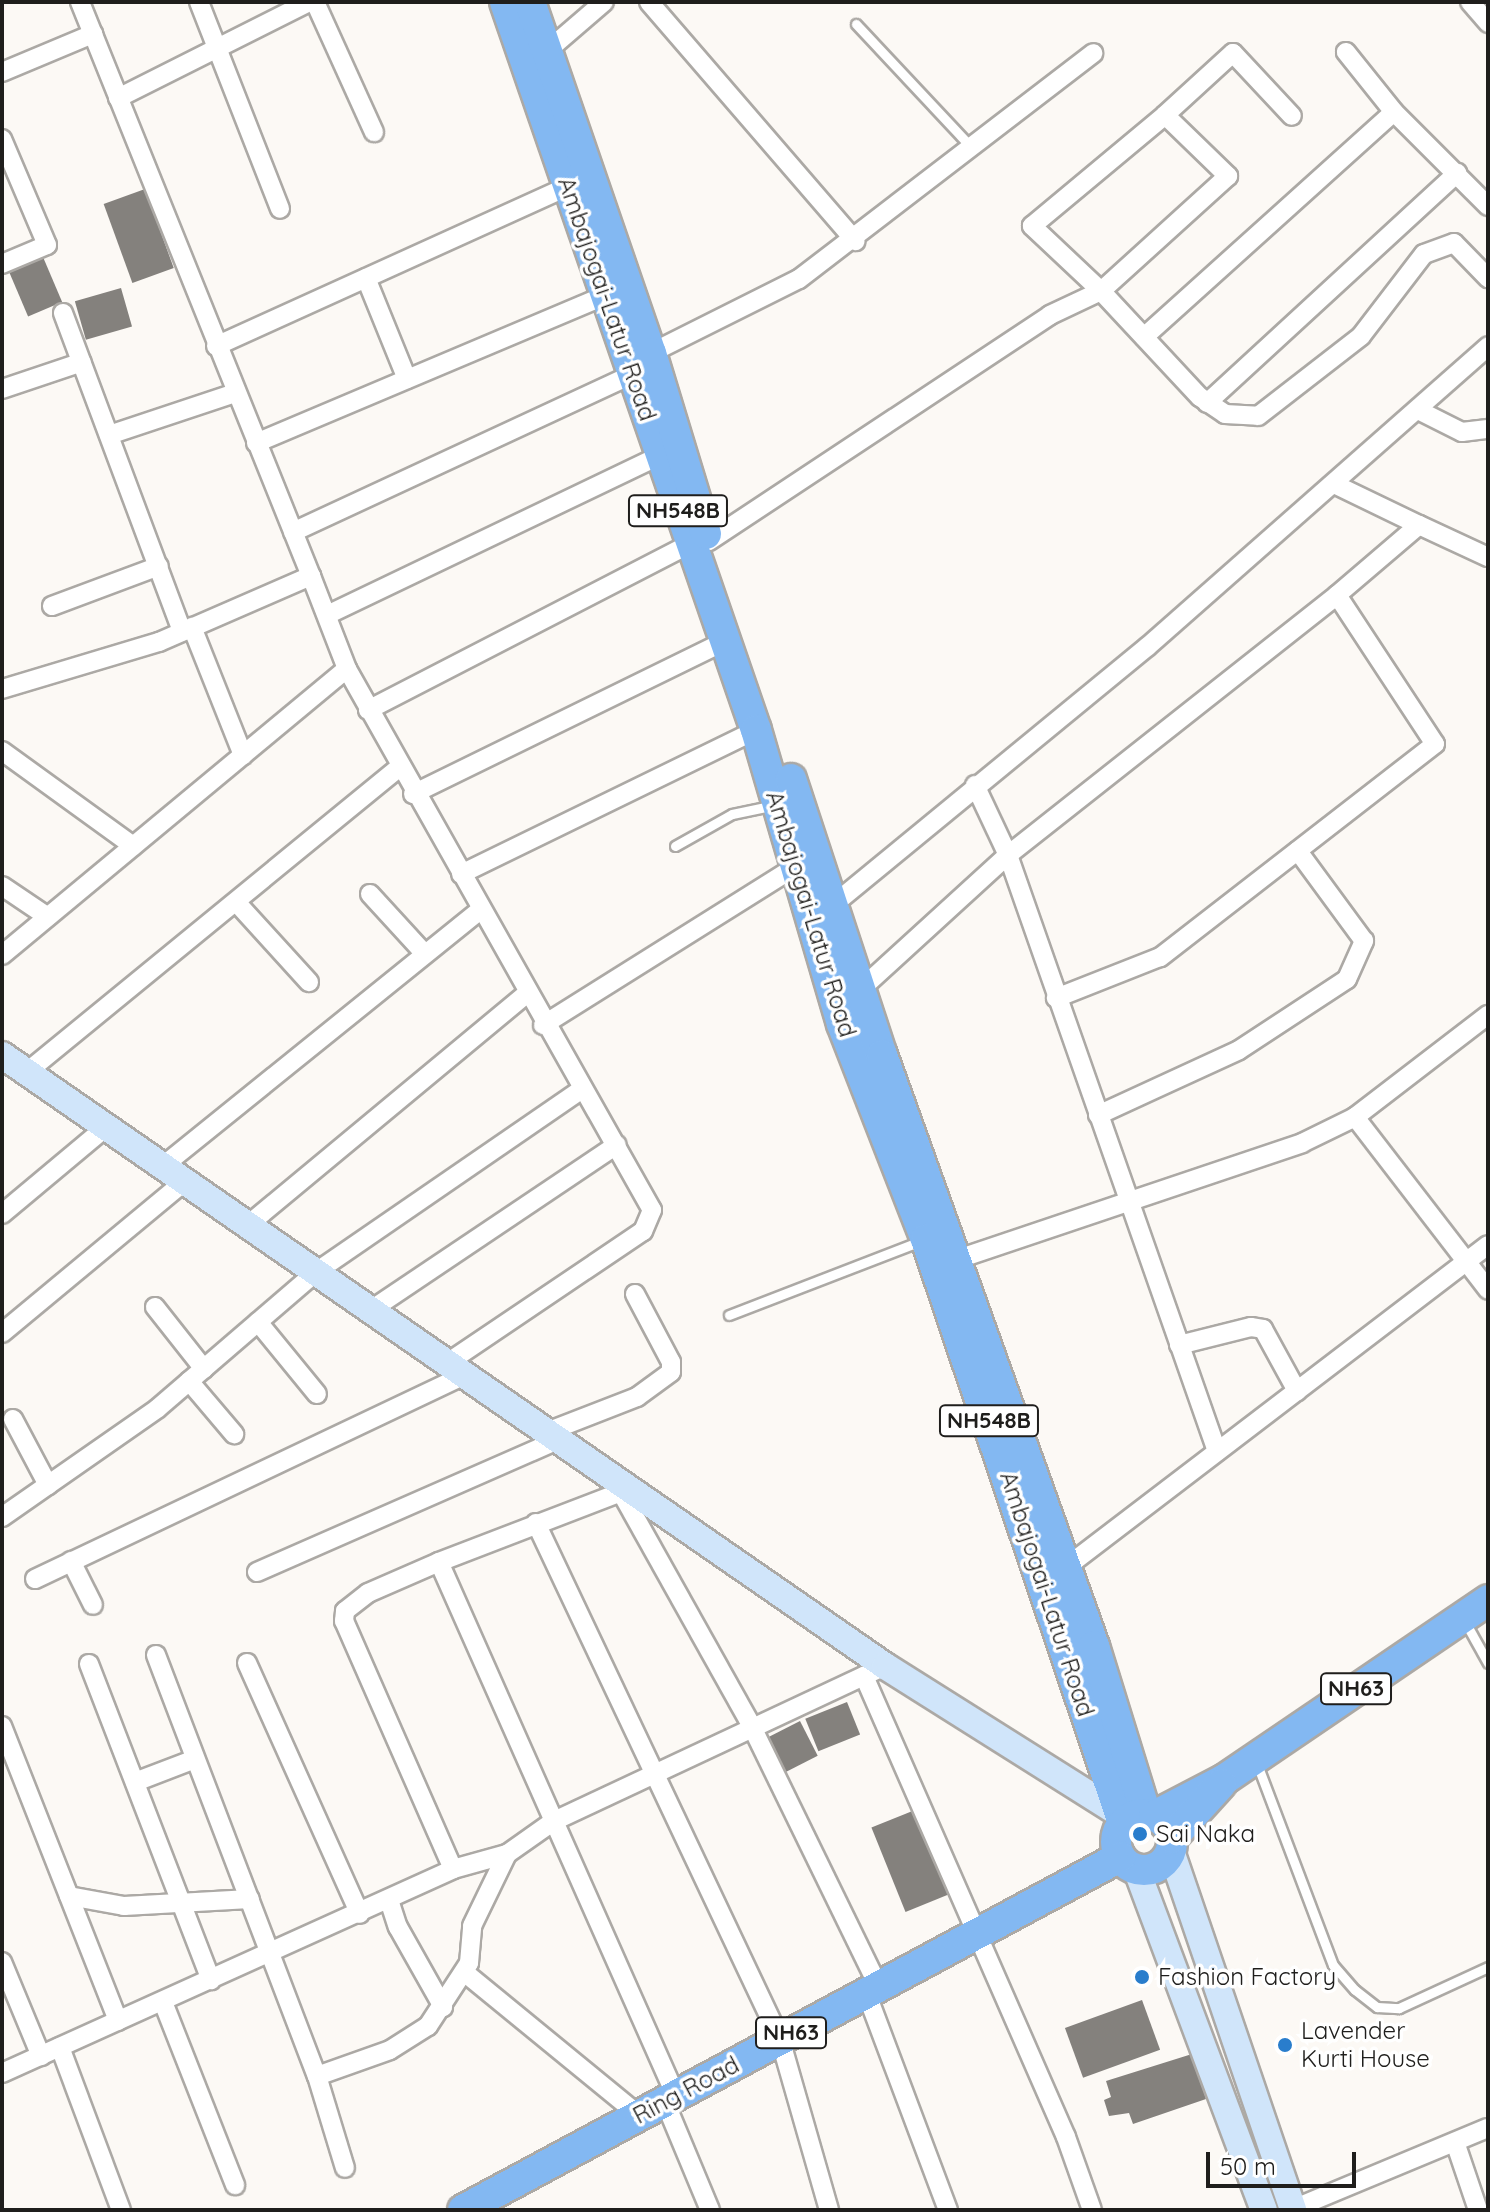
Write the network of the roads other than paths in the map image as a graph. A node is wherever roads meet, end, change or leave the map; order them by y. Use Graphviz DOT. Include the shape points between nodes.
graph roads {
  1 [pos="80,2"];
  2 [pos="199,2"];
  3 [pos="312,2"];
  4 [pos="505,2"];
  5 [pos="530,2"];
  6 [pos="604,2"];
  7 [pos="649,2"];
  8 [pos="1470,2"];
  9 [pos="1488,23"];
  10 [pos="856,24"];
  11 [pos="93,34"];
  12 [pos="217,48"];
  13 [pos="547,51"];
  14 [pos="1346,52"];
  15 [pos="1093,53"];
  16 [pos="2,72"];
  17 [pos="118,98"];
  18 [pos="1394,112"];
  19 [pos="1165,115"];
  20 [pos="1292,116"];
  21 [pos="374,132"];
  22 [pos="2,139"];
  23 [pos="972,148"];
  24 [pos="1457,173"];
  25 [pos="569,186"];
  26 [pos="1488,206"];
  27 [pos="280,209"];
  28 [pos="855,241"];
  29 [pos="2,264"];
  30 [pos="366,278"];
  31 [pos="1488,278"];
  32 [pos="1101,291"];
  33 [pos="608,294"];
  34 [pos="63,313"];
  35 [pos="1144,337"];
  36 [pos="216,346"];
  37 [pos="1488,346"];
  38 [pos="82,362"];
  39 [pos="643,364"];
  40 [pos="407,379"];
  41 [pos="2,389"];
  42 [pos="235,393"];
  43 [pos="1207,403"];
  44 [pos="1418,410"];
  45 [pos="1488,429"];
  46 [pos="109,435"];
  47 [pos="256,443"];
  48 [pos="659,456"];
  49 [pos="1334,484"];
  50 [pos="1419,525"];
  51 [pos="293,532"];
  52 [pos="699,543"];
  53 [pos="1488,557"];
  54 [pos="159,566"];
  55 [pos="311,576"];
  56 [pos="1337,595"];
  57 [pos="52,606"];
  58 [pos="327,615"];
  59 [pos="187,629"];
  60 [pos="725,641"];
  61 [pos="347,669"];
  62 [pos="2,689"];
  63 [pos="368,710"];
  64 [pos="756,730"];
  65 [pos="2,751"];
  66 [pos="243,755"];
  67 [pos="399,768"];
  68 [pos="975,785"];
  69 [pos="413,794"];
  70 [pos="779,804"];
  71 [pos="133,846"];
  72 [pos="675,846"];
  73 [pos="1298,851"];
  74 [pos="1008,855"];
  75 [pos="796,866"];
  76 [pos="461,874"];
  77 [pos="2,886"];
  78 [pos="370,894"];
  79 [pos="237,903"];
  80 [pos="834,904"];
  81 [pos="479,911"];
  82 [pos="48,917"];
  83 [pos="425,954"];
  84 [pos="2,955"];
  85 [pos="309,982"];
  86 [pos="848,993"];
  87 [pos="526,994"];
  88 [pos="1056,998"];
  89 [pos="1488,1015"];
  90 [pos="543,1025"];
  91 [pos="2,1055"];
  92 [pos="27,1072"];
  93 [pos="582,1089"];
  94 [pos="1098,1115"];
  95 [pos="1355,1117"];
  96 [pos="106,1127"];
  97 [pos="617,1145"];
  98 [pos="163,1166"];
  99 [pos="185,1181"];
  100 [pos="1128,1200"];
  101 [pos="2,1214"];
  102 [pos="248,1225"];
  103 [pos="926,1239"];
  104 [pos="1488,1245"];
  105 [pos="958,1259"];
  106 [pos="1466,1261"];
  107 [pos="316,1272"];
  108 [pos="1488,1290"];
  109 [pos="635,1294"];
  110 [pos="155,1307"];
  111 [pos="371,1310"];
  112 [pos="729,1315"];
  113 [pos="258,1322"];
  114 [pos="2,1333"];
  115 [pos="1179,1345"];
  116 [pos="456,1369"];
  117 [pos="196,1375"];
  118 [pos="1297,1391"];
  119 [pos="317,1394"];
  120 [pos="13,1419"];
  121 [pos="234,1434"];
  122 [pos="552,1436"];
  123 [pos="1217,1451"];
  124 [pos="48,1485"];
  125 [pos="618,1485"];
  126 [pos="2,1517"];
  127 [pos="536,1523"];
  128 [pos="71,1561"];
  129 [pos="439,1562"];
  130 [pos="257,1572"];
  131 [pos="1056,1574"];
  132 [pos="35,1579"];
  133 [pos="1488,1600"];
  134 [pos="93,1605"];
  135 [pos="1463,1617"];
  136 [pos="156,1655"];
  137 [pos="247,1663"];
  138 [pos="1488,1663"];
  139 [pos="89,1664"];
  140 [pos="875,1671"];
  141 [pos="2,1726"];
  142 [pos="752,1727"];
  143 [pos="1255,1758"];
  144 [pos="195,1759"];
  145 [pos="656,1773"];
  146 [pos="135,1782"];
  147 [pos="554,1821"];
  148 [pos="1147,1826"];
  149 [pos="507,1854"];
  150 [pos="1128,1863"];
  151 [pos="453,1869"];
  152 [pos="69,1896"];
  153 [pos="250,1899"];
  154 [pos="389,1900"];
  155 [pos="182,1905"];
  156 [pos="360,1914"];
  157 [pos="976,1931"];
  158 [pos="272,1953"];
  159 [pos="2,1962"];
  160 [pos="1488,1967"];
  161 [pos="464,1972"];
  162 [pos="211,1980"];
  163 [pos="872,1989"];
  164 [pos="163,2002"];
  165 [pos="443,2007"];
  166 [pos="118,2021"];
  167 [pos="780,2039"];
  168 [pos="60,2047"];
  169 [pos="41,2056"];
  170 [pos="2,2073"];
  171 [pos="317,2076"];
  172 [pos="660,2104"];
  173 [pos="1488,2128"];
  174 [pos="1455,2142"];
  175 [pos="345,2168"];
  176 [pos="235,2185"];
  177 [pos="1293,2209"];
  178 [pos="121,2210"];
  179 [pos="463,2210"];
  180 [pos="710,2210"];
  181 [pos="829,2210"];
  182 [pos="948,2210"];
  183 [pos="1092,2210"];
  184 [pos="1264,2210"];
  185 [pos="1478,2210"];
  1 -- 11 [label="street"];
  2 -- 12 [label="street"];
  3 -- 12 [label="street"];
  3 -- 21 [label="street"];
  4 -- 25 [label="highway, Ambajogai-Latur Road / NH548B"];
  5 -- 13 [label="highway, NH548B"];
  6 -- 13 [label="street"];
  7 -- 28 [label="street"];
  8 -- 9 [label="street"];
  10 -- 23 [label="lane"];
  11 -- 16 [label="street"];
  11 -- 17 [label="street"];
  12 -- 17 [label="street"];
  12 -- 27 [label="street"];
  13 -- 39 [label="highway, NH548B"];
  14 -- 18 [label="street"];
  15 -- 23 [label="street"];
  17 -- 36 [label="street"];
  18 -- 24 [label="street"];
  18 -- 35 [label="street"];
  19 -- 20 [label="street" via="1233,53"];
  19 -- 32 [label="street" via="1228,176"];
  19 -- 32 [label="street" via="1032,226"];
  22 -- 29 [label="street" via="47,245"];
  23 -- 28 [label="street"];
  24 -- 26 [label="street"];
  24 -- 43 [label="street"];
  25 -- 30 [label="street"];
  25 -- 33 [label="highway, Ambajogai-Latur Road / NH548B"];
  28 -- 39 [label="street" via="799,279"];
  30 -- 36 [label="street"];
  30 -- 40 [label="street"];
  31 -- 43 [label="street" via="1454,243 1424,254 1361,336 1258,416 1225,414"];
  32 -- 35 [label="street"];
  32 -- 52 [label="street" via="1050,315"];
  33 -- 39 [label="highway, Ambajogai-Latur Road / NH548B"];
  33 -- 40 [label="street"];
  34 -- 38 [label="street"];
  35 -- 43 [label="street"];
  36 -- 42 [label="street"];
  37 -- 44 [label="street"];
  38 -- 41 [label="street"];
  38 -- 46 [label="street"];
  39 -- 48 [label="highway, Ambajogai-Latur Road / NH548B"];
  39 -- 51 [label="street"];
  39 -- 52 [label="highway, NH548B"];
  40 -- 47 [label="street"];
  42 -- 46 [label="street"];
  42 -- 47 [label="street"];
  44 -- 45 [label="street" via="1462,432"];
  44 -- 49 [label="street"];
  46 -- 54 [label="street"];
  47 -- 51 [label="street"];
  48 -- 52 [label="highway, Ambajogai-Latur Road / NH548B"];
  48 -- 58 [label="street"];
  49 -- 50 [label="street"];
  49 -- 68 [label="street" via="1147,647"];
  50 -- 53 [label="street"];
  50 -- 56 [label="street"];
  51 -- 55 [label="street"];
  52 -- 60 [label="highway, Ambajogai-Latur Road / NH548B"];
  52 -- 63 [label="street"];
  52 -- 80 [label="highway, NH548B"];
  54 -- 57 [label="street"];
  54 -- 59 [label="street"];
  55 -- 58 [label="street"];
  55 -- 59 [label="street"];
  56 -- 73 [label="street" via="1435,744"];
  56 -- 74 [label="street"];
  58 -- 61 [label="street"];
  59 -- 62 [label="street"];
  59 -- 66 [label="street"];
  60 -- 64 [label="highway, Ambajogai-Latur Road / NH548B"];
  60 -- 69 [label="street"];
  61 -- 63 [label="street"];
  61 -- 66 [label="street"];
  63 -- 67 [label="street"];
  64 -- 70 [label="highway, Ambajogai-Latur Road / NH548B"];
  64 -- 76 [label="street"];
  65 -- 71 [label="street"];
  66 -- 71 [label="street"];
  67 -- 69 [label="street"];
  67 -- 79 [label="street"];
  68 -- 74 [label="street"];
  68 -- 80 [label="street"];
  69 -- 76 [label="street"];
  70 -- 72 [label="lane" via="732,814"];
  70 -- 75 [label="highway, Ambajogai-Latur Road / NH548B"];
  71 -- 82 [label="street"];
  73 -- 88 [label="street" via="1160,957"];
  73 -- 94 [label="street" via="1364,941 1347,979 1239,1050"];
  74 -- 86 [label="street"];
  74 -- 88 [label="street"];
  75 -- 86 [label="highway, Ambajogai-Latur Road / NH548B"];
  75 -- 90 [label="street"];
  76 -- 81 [label="street"];
  77 -- 82 [label="street"];
  78 -- 83 [label="street"];
  79 -- 85 [label="street"];
  79 -- 92 [label="street"];
  80 -- 86 [label="highway, NH548B"];
  81 -- 83 [label="street"];
  81 -- 87 [label="street"];
  82 -- 84 [label="street"];
  83 -- 98 [label="street"];
  86 -- 103 [label="highway, Ambajogai-Latur Road / NH548B"];
  86 -- 105 [label="highway, NH548B"];
  87 -- 90 [label="street"];
  87 -- 102 [label="street"];
  88 -- 94 [label="street"];
  89 -- 95 [label="street"];
  90 -- 93 [label="street"];
  91 -- 92 [label="main road"];
  92 -- 96 [label="main road"];
  93 -- 97 [label="street"];
  93 -- 107 [label="street"];
  94 -- 100 [label="street"];
  95 -- 100 [label="street" via="1302,1143"];
  95 -- 106 [label="street"];
  96 -- 98 [label="main road"];
  96 -- 101 [label="street"];
  97 -- 111 [label="street"];
  97 -- 116 [label="street" via="649,1198 652,1210 643,1231"];
  98 -- 99 [label="main road"];
  99 -- 102 [label="main road"];
  99 -- 114 [label="street"];
  100 -- 105 [label="street"];
  100 -- 115 [label="street"];
  102 -- 107 [label="main road"];
  103 -- 112 [label="lane"];
  103 -- 131 [label="highway, Ambajogai-Latur Road / NH548B"];
  104 -- 106 [label="street"];
  105 -- 131 [label="highway, NH548B"];
  106 -- 108 [label="street"];
  106 -- 118 [label="street"];
  107 -- 111 [label="main road"];
  107 -- 113 [label="street"];
  109 -- 122 [label="street" via="671,1362 671,1372 637,1397"];
  110 -- 117 [label="street"];
  111 -- 116 [label="main road"];
  113 -- 117 [label="street"];
  113 -- 119 [label="street"];
  115 -- 118 [label="street" via="1251,1327 1263,1329"];
  115 -- 123 [label="street"];
  116 -- 122 [label="main road"];
  116 -- 128 [label="street"];
  117 -- 121 [label="street"];
  117 -- 124 [label="street"];
  118 -- 123 [label="street"];
  120 -- 124 [label="street"];
  122 -- 125 [label="main road"];
  122 -- 130 [label="street"];
  123 -- 131 [label="street"];
  124 -- 126 [label="street"];
  125 -- 127 [label="street"];
  125 -- 140 [label="main road"];
  125 -- 142 [label="street"];
  127 -- 129 [label="street"];
  127 -- 145 [label="street"];
  128 -- 132 [label="street"];
  128 -- 134 [label="street"];
  129 -- 147 [label="street"];
  129 -- 151 [label="street" via="350,1603 344,1621"];
  131 -- 148 [label="highway, Ambajogai-Latur Road / NH548B"];
  133 -- 135 [label="highway, NH63"];
  135 -- 138 [label="lane"];
  135 -- 143 [label="highway, NH63"];
  136 -- 144 [label="street"];
  137 -- 156 [label="street"];
  139 -- 146 [label="street"];
  140 -- 142 [label="street"];
  140 -- 148 [label="main road"];
  140 -- 157 [label="street"];
  141 -- 152 [label="street"];
  142 -- 145 [label="street"];
  142 -- 163 [label="street"];
  143 -- 148 [label="highway, NH63"];
  143 -- 160 [label="lane" via="1333,1965 1355,1990 1377,2007 1399,2008"];
  144 -- 146 [label="street"];
  144 -- 153 [label="street"];
  145 -- 147 [label="street"];
  145 -- 167 [label="street"];
  146 -- 155 [label="street"];
  147 -- 149 [label="street"];
  147 -- 172 [label="street"];
  148 -- 150 [label="highway, Ambajogai-Latur Road / NH548B" via="1116,1846"];
  148 -- 150 [label="highway" via="1156,1867"];
  148 -- 177 [label="main road, Ambajogai-Latur Road"];
  149 -- 151 [label="street"];
  149 -- 161 [label="street" via="472,1926"];
  150 -- 157 [label="highway, Ring Road / NH63"];
  150 -- 184 [label="main road, Ambajogai-Latur Road"];
  151 -- 154 [label="street"];
  152 -- 155 [label="street" via="124,1906"];
  152 -- 166 [label="street"];
  153 -- 155 [label="street"];
  153 -- 158 [label="street"];
  154 -- 156 [label="street"];
  154 -- 165 [label="street"];
  155 -- 162 [label="street"];
  156 -- 158 [label="street"];
  157 -- 163 [label="highway, Ring Road / NH63"];
  157 -- 183 [label="street" via="1066,2137"];
  158 -- 162 [label="street"];
  158 -- 171 [label="street"];
  159 -- 169 [label="street"];
  161 -- 165 [label="street"];
  161 -- 172 [label="street"];
  162 -- 164 [label="street"];
  163 -- 167 [label="highway, Ring Road / NH63"];
  163 -- 182 [label="street"];
  164 -- 166 [label="street"];
  164 -- 176 [label="street"];
  165 -- 171 [label="street" via="428,2026 390,2050"];
  166 -- 168 [label="street"];
  167 -- 172 [label="highway, Ring Road / NH63"];
  167 -- 181 [label="street"];
  168 -- 169 [label="street"];
  168 -- 178 [label="street"];
  169 -- 170 [label="street"];
  171 -- 175 [label="street"];
  172 -- 179 [label="highway, Ring Road / NH63"];
  172 -- 180 [label="street"];
  173 -- 174 [label="street"];
  174 -- 177 [label="street"];
  174 -- 185 [label="street"];
}
